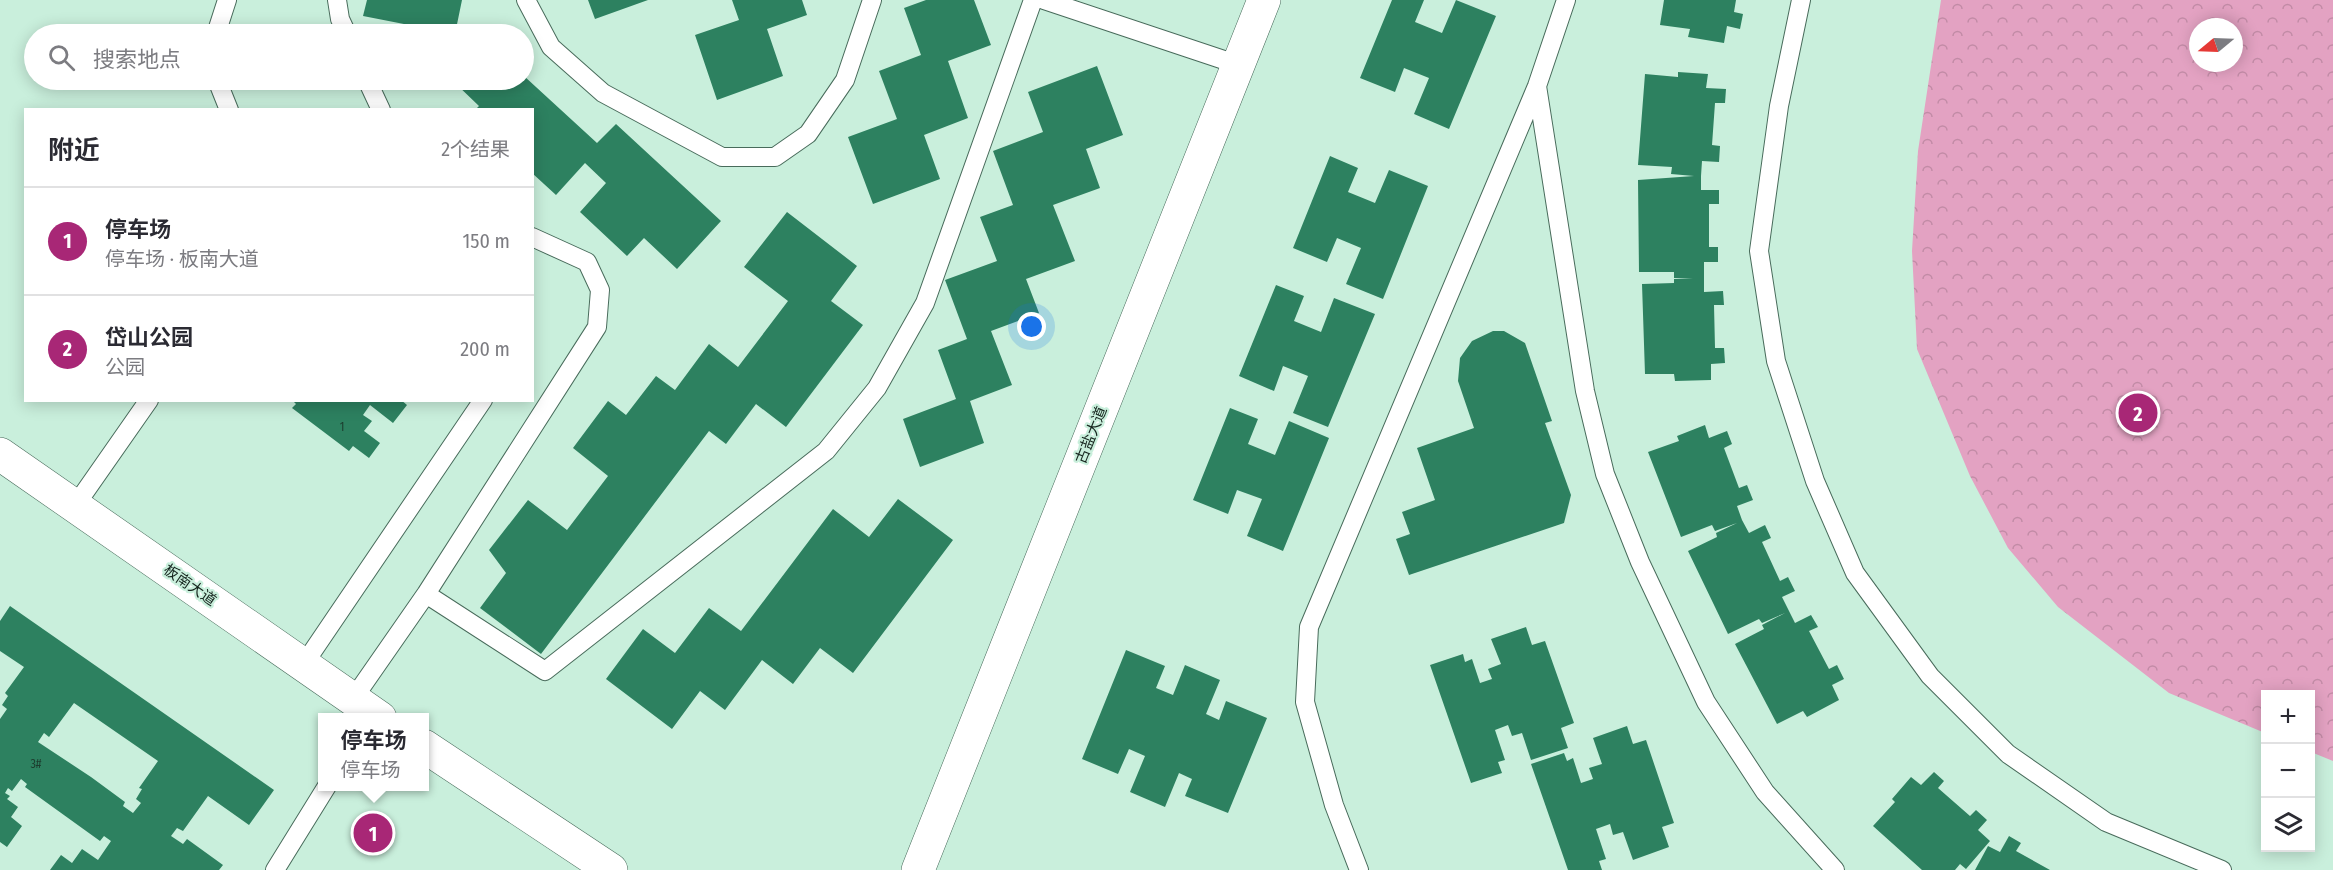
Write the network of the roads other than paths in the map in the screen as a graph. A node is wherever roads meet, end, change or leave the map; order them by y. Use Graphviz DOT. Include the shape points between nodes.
graph roads {
  1 [pos="227,0"];
  2 [pos="337,0"];
  3 [pos="525,0"];
  4 [pos="872,0"];
  5 [pos="1033,0"];
  6 [pos="1044,0"];
  7 [pos="1264,0"];
  8 [pos="1566,0"];
  9 [pos="1801,0"];
  10 [pos="219,24"];
  11 [pos="342,24"];
  12 [pos="1239,65"];
  13 [pos="1537,86"];
  14 [pos="221,90"];
  15 [pos="372,90"];
  16 [pos="228,108"];
  17 [pos="380,108"];
  18 [pos="534,238"];
  19 [pos="148,402"];
  20 [pos="482,402"];
  21 [pos="0,454"];
  22 [pos="75,506"];
  23 [pos="426,594"];
  24 [pos="304,664"];
  25 [pos="371,712"];
  26 [pos="429,749"];
  27 [pos="324,791"];
  28 [pos="275,870"];
  29 [pos="611,870"];
  30 [pos="918,870"];
  31 [pos="1359,870"];
  32 [pos="1835,870"];
  33 [pos="2222,870"];
  1 -- 10 [label="lane"];
  2 -- 11 [label="lane"];
  3 -- 4 [label="lane" via="551,47 603,93 722,157 775,157 808,134 845,80"];
  5 -- 23 [label="lane" via="925,303 877,388 826,451 546,670"];
  6 -- 12 [label="lane"];
  7 -- 12 [label="street, 古盐大道"];
  8 -- 13 [label="lane"];
  9 -- 33 [label="lane" via="1779,106 1759,251 1776,361 1815,481 1856,573 1930,676 2008,754 2106,822"];
  12 -- 30 [label="street, 古盐大道"];
  13 -- 31 [label="lane" via="1309,627 1305,702 1334,805"];
  13 -- 32 [label="lane" via="1585,391 1605,474 1640,562 1706,702 1765,792"];
  14 -- 16 [label="lane"];
  15 -- 17 [label="lane"];
  18 -- 23 [label="lane" via="587,262 600,290 597,327"];
  19 -- 22 [label="lane"];
  20 -- 24 [label="lane"];
  21 -- 22 [label="street, 板南大道"];
  22 -- 24 [label="street, 板南大道"];
  23 -- 25 [label="lane"];
  24 -- 25 [label="street, 板南大道"];
  26 -- 29 [label="street"];
  27 -- 28 [label="lane"];
}
